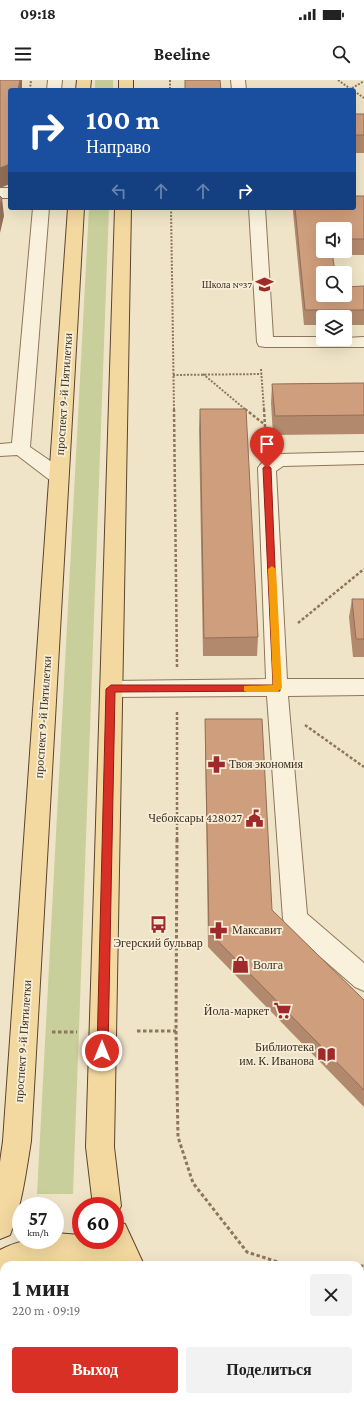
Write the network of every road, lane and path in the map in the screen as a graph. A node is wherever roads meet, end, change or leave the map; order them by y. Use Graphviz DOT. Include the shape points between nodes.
graph roads {
  1 [pos="338,80"];
  2 [pos="364,81"];
  3 [pos="348,88"];
  4 [pos="354,88"];
  5 [pos="41,210"];
  6 [pos="76,210"];
  7 [pos="123,210"];
  8 [pos="171,210"];
  9 [pos="257,210"];
  10 [pos="364,342"];
  11 [pos="261,368"];
  12 [pos="203,374"];
  13 [pos="262,374"];
  14 [pos="173,375"];
  15 [pos="265,424"];
  16 [pos="21,449"];
  17 [pos="0,450"];
  18 [pos="364,458"];
  19 [pos="267,468"];
  20 [pos="58,476"];
  21 [pos="364,569"];
  22 [pos="275,642"];
  23 [pos="364,687"];
  24 [pos="111,689"];
  25 [pos="177,689"];
  26 [pos="278,697"];
  27 [pos="364,767"];
  28 [pos="364,979"];
  29 [pos="176,1031"];
  30 [pos="45,1032"];
  31 [pos="79,1032"];
  32 [pos="137,1032"];
  33 [pos="106,1197"];
  34 [pos="0,1225"];
  35 [pos="121,1249"];
  36 [pos="10,1261"];
  37 [pos="114,1261"];
  38 [pos="128,1261"];
  39 [pos="275,1261"];
  1 -- 3 [label="path"];
  2 -- 4 [label="path"];
  5 -- 16 [label="lane"];
  6 -- 20 [label="main road, проспект 9-й Пятилетки"];
  7 -- 24 [label="main road"];
  8 -- 14 [label="path"];
  9 -- 10 [label="lane" via="265,342"];
  11 -- 13 [label="path"];
  12 -- 13 [label="path"];
  12 -- 14 [label="path"];
  12 -- 15 [label="path"];
  13 -- 15 [label="path"];
  14 -- 25 [label="path"];
  15 -- 19 [label="path"];
  16 -- 17 [label="lane"];
  16 -- 20 [label="lane"];
  18 -- 19 [label="lane" via="279,460"];
  19 -- 22 [label="lane"];
  20 -- 34 [label="main road, проспект 9-й Пятилетки" via="17,1141"];
  21 -- 22 [label="path"];
  22 -- 26 [label="lane"];
  23 -- 26 [label="lane"];
  24 -- 25 [label="lane"];
  24 -- 33 [label="main road" via="100,1147"];
  25 -- 26 [label="lane"];
  25 -- 29 [label="path"];
  26 -- 27 [label="path"];
  26 -- 28 [label="lane" via="295,919"];
  29 -- 32 [label="path"];
  29 -- 39 [label="path" via="178,1137 193,1183 247,1252"];
  30 -- 31 [label="path"];
  35 -- 38 [label="main road"];
  36 -- 37 [label="main road" via="25,1253 55,1246 86,1250"];
}
